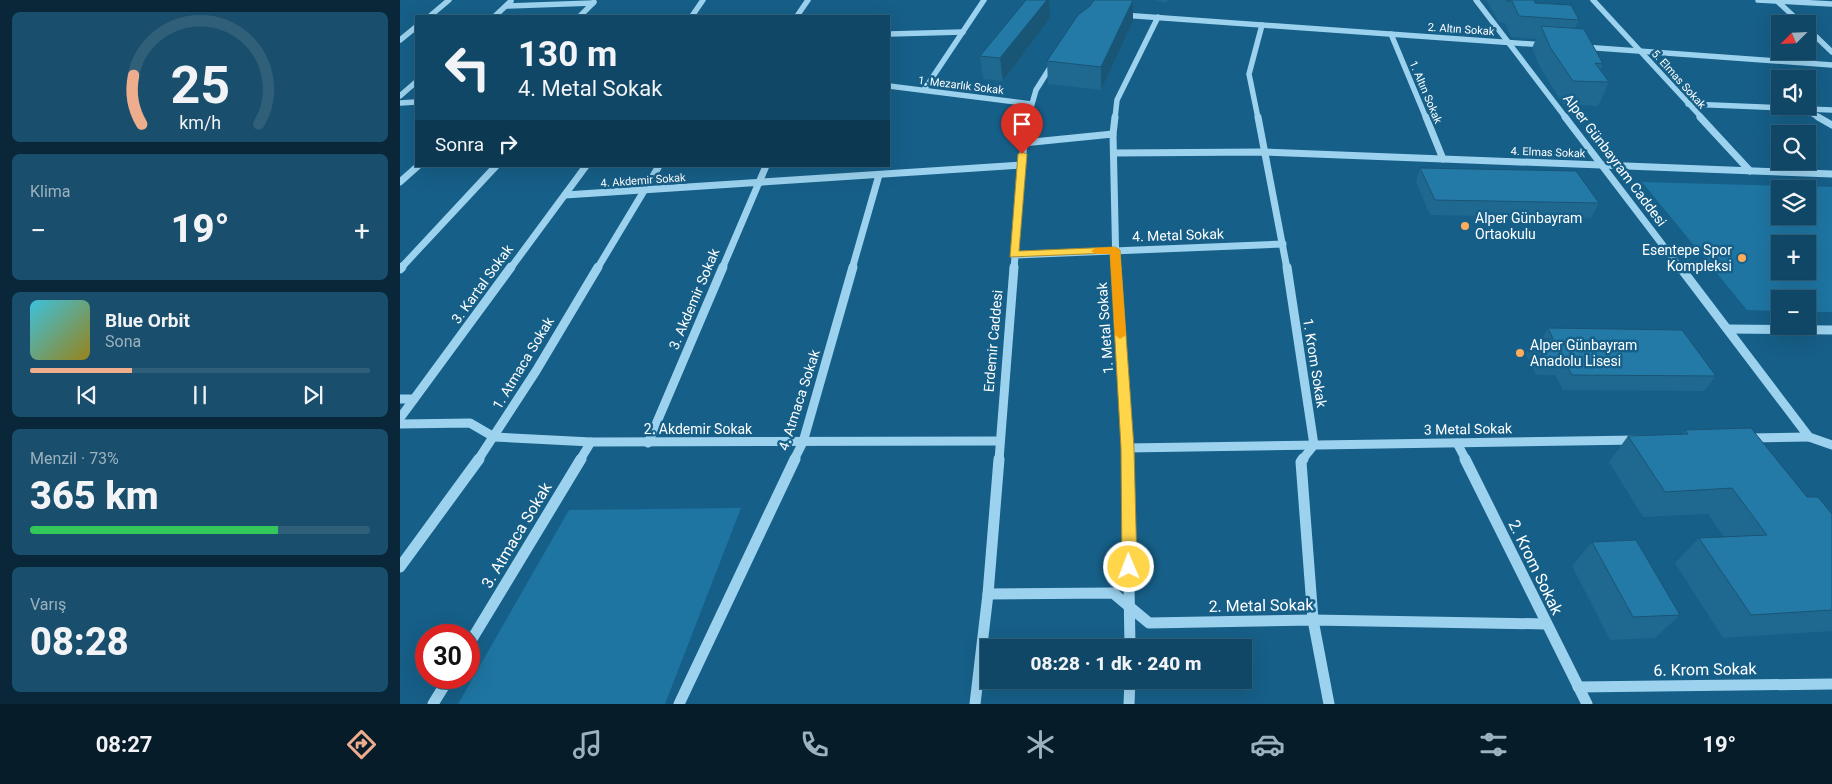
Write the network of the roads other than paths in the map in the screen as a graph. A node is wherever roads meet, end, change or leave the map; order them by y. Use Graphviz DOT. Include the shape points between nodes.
graph roads {
  1 [pos="449,0"];
  2 [pos="513,0"];
  3 [pos="703,0"];
  4 [pos="808,0"];
  5 [pos="984,0"];
  6 [pos="1476,0"];
  7 [pos="1593,0"];
  8 [pos="1758,0"];
  9 [pos="1777,0"];
  10 [pos="595,2"];
  11 [pos="1832,4"];
  12 [pos="507,6"];
  13 [pos="1119,14"];
  14 [pos="431,15"];
  15 [pos="496,15"];
  16 [pos="581,15"];
  17 [pos="693,15"];
  18 [pos="798,15"];
  19 [pos="1793,15"];
  20 [pos="1158,17"];
  21 [pos="1262,24"];
  22 [pos="415,28"];
  23 [pos="963,32"];
  24 [pos="890,34"];
  25 [pos="1391,34"];
  26 [pos="1816,37"];
  27 [pos="400,40"];
  28 [pos="1508,42"];
  29 [pos="1556,45"];
  30 [pos="1574,47"];
  31 [pos="1640,51"];
  32 [pos="1832,52"];
  33 [pos="1060,53"];
  34 [pos="1832,65"];
  35 [pos="415,83"];
  36 [pos="890,86"];
  37 [pos="924,90"];
  38 [pos="400,96"];
  39 [pos="415,102"];
  40 [pos="400,103"];
  41 [pos="1032,104"];
  42 [pos="1688,104"];
  43 [pos="1771,108"];
  44 [pos="1816,109"];
  45 [pos="1832,110"];
  46 [pos="1814,115"];
  47 [pos="1832,125"];
  48 [pos="1113,134"];
  49 [pos="1023,143"];
  50 [pos="1264,152"];
  51 [pos="1114,153"];
  52 [pos="1443,159"];
  53 [pos="1602,164"];
  54 [pos="1022,165"];
  55 [pos="417,167"];
  56 [pos="495,167"];
  57 [pos="585,167"];
  58 [pos="658,167"];
  59 [pos="766,167"];
  60 [pos="1750,171"];
  61 [pos="1832,174"];
  62 [pos="879,175"];
  63 [pos="400,182"];
  64 [pos="759,183"];
  65 [pos="644,190"];
  66 [pos="565,195"];
  67 [pos="1282,244"];
  68 [pos="1115,250"];
  69 [pos="1014,255"];
  70 [pos="400,269"];
  71 [pos="1728,329"];
  72 [pos="1832,330"];
  73 [pos="400,399"];
  74 [pos="414,399"];
  75 [pos="400,418"];
  76 [pos="400,424"];
  77 [pos="494,437"];
  78 [pos="1735,438"];
  79 [pos="1809,438"];
  80 [pos="1646,440"];
  81 [pos="999,441"];
  82 [pos="591,442"];
  83 [pos="804,442"];
  84 [pos="648,443"];
  85 [pos="1457,443"];
  86 [pos="1314,445"];
  87 [pos="1832,445"];
  88 [pos="1127,448"];
  89 [pos="400,567"];
  90 [pos="988,594"];
  91 [pos="1130,607"];
  92 [pos="1313,620"];
  93 [pos="1546,624"];
  94 [pos="480,626"];
  95 [pos="1130,639"];
  96 [pos="1832,684"];
  97 [pos="1578,687"];
  98 [pos="442,689"];
  99 [pos="1130,689"];
  100 [pos="432,704"];
  101 [pos="679,704"];
  102 [pos="976,704"];
  103 [pos="1130,704"];
  104 [pos="1328,704"];
  105 [pos="1587,704"];
  1 -- 14 [label="street"];
  2 -- 12 [label="street"];
  3 -- 17 [label="street"];
  4 -- 18 [label="street"];
  5 -- 23 [label="street"];
  6 -- 28 [label="street, Alper Günbayram Caddesi"];
  7 -- 31 [label="street, 5. Elmas Sokak"];
  8 -- 9 [label="street"];
  9 -- 11 [label="street"];
  9 -- 19 [label="street"];
  10 -- 12 [label="street"];
  10 -- 16 [label="street"];
  12 -- 15 [label="street"];
  13 -- 20 [label="street, 2. Altın Sokak"];
  20 -- 21 [label="street, 2. Altın Sokak"];
  20 -- 48 [label="street, 1. Metal Sokak" via="1117,100"];
  21 -- 25 [label="street, 2. Altın Sokak"];
  21 -- 50 [label="street, 1. Krom Sokak" via="1249,74"];
  22 -- 27 [label="street"];
  23 -- 24 [label="street"];
  23 -- 37 [label="street"];
  25 -- 28 [label="street, 2. Altın Sokak"];
  25 -- 52 [label="street, 1. Altın Sokak"];
  26 -- 32 [label="street"];
  28 -- 29 [label="street, 2. Altın Sokak"];
  28 -- 53 [label="street, Alper Günbayram Caddesi"];
  30 -- 31 [label="street"];
  31 -- 34 [label="street"];
  31 -- 42 [label="street, 5. Elmas Sokak"];
  33 -- 41 [label="street, Erdemir Caddesi" via="1043,77"];
  35 -- 38 [label="street"];
  36 -- 37 [label="street, 1. Mezarlık Sokak"];
  37 -- 41 [label="street, 1. Mezarlık Sokak"];
  39 -- 40 [label="street"];
  41 -- 49 [label="street, Erdemir Caddesi"];
  42 -- 43 [label="street"];
  42 -- 60 [label="street, 5. Elmas Sokak"];
  44 -- 45 [label="street"];
  46 -- 47 [label="street"];
  48 -- 49 [label="street"];
  48 -- 51 [label="street, 1. Metal Sokak"];
  49 -- 54 [label="street, Erdemir Caddesi"];
  50 -- 51 [label="street, 4. Elmas Sokak"];
  50 -- 52 [label="street, 4. Elmas Sokak"];
  50 -- 67 [label="street, 1. Krom Sokak"];
  51 -- 68 [label="street, 1. Metal Sokak"];
  52 -- 53 [label="street, 4. Elmas Sokak"];
  53 -- 60 [label="street, 4. Elmas Sokak"];
  53 -- 71 [label="street, Alper Günbayram Caddesi"];
  54 -- 62 [label="street, 4. Akdemir Sokak"];
  54 -- 69 [label="street, Erdemir Caddesi"];
  55 -- 63 [label="street"];
  56 -- 70 [label="street"];
  57 -- 66 [label="street, 3. Kartal Sokak"];
  58 -- 65 [label="street, 1. Atmaca Sokak"];
  59 -- 64 [label="street, 3. Akdemir Sokak"];
  60 -- 61 [label="street, 4. Elmas Sokak"];
  62 -- 64 [label="street, 4. Akdemir Sokak"];
  62 -- 83 [label="street, 4. Atmaca Sokak"];
  64 -- 65 [label="street, 4. Akdemir Sokak"];
  64 -- 84 [label="street, 3. Akdemir Sokak"];
  65 -- 66 [label="street, 4. Akdemir Sokak"];
  65 -- 77 [label="street, 1. Atmaca Sokak"];
  66 -- 74 [label="street, 3. Kartal Sokak"];
  67 -- 68 [label="street, 4. Metal Sokak"];
  67 -- 86 [label="street, 1. Krom Sokak"];
  68 -- 69 [label="street, 4. Metal Sokak"];
  68 -- 88 [label="street, 1. Metal Sokak"];
  69 -- 81 [label="street, Erdemir Caddesi"];
  71 -- 72 [label="street"];
  71 -- 79 [label="street, Alper Günbayram Caddesi"];
  73 -- 74 [label="street"];
  74 -- 75 [label="street, 3. Kartal Sokak"];
  76 -- 77 [label="street, 2. Akdemir Sokak" via="470,423"];
  77 -- 82 [label="street, 2. Akdemir Sokak"];
  77 -- 89 [label="street, 1. Atmaca Sokak"];
  78 -- 79 [label="street"];
  79 -- 87 [label="street"];
  80 -- 85 [label="street, 3 Metal Sokak"];
  81 -- 83 [label="street, 2. Akdemir Sokak"];
  81 -- 90 [label="street, Erdemir Caddesi"];
  82 -- 84 [label="street, 2. Akdemir Sokak"];
  82 -- 94 [label="street, 3. Atmaca Sokak"];
  83 -- 84 [label="street, 2. Akdemir Sokak"];
  83 -- 101 [label="street, 4. Atmaca Sokak"];
  85 -- 86 [label="street, 3 Metal Sokak"];
  85 -- 93 [label="street, 2. Krom Sokak"];
  86 -- 88 [label="street, 3 Metal Sokak"];
  86 -- 92 [label="street" via="1301,462"];
  88 -- 91 [label="street, 1. Metal Sokak"];
  90 -- 91 [label="street, 2. Metal Sokak" via="1113,593"];
  90 -- 102 [label="street, Erdemir Caddesi"];
  91 -- 92 [label="street, 2. Metal Sokak" via="1149,623"];
  91 -- 95 [label="street, 1. Metal Sokak"];
  92 -- 93 [label="street, 2. Metal Sokak"];
  92 -- 104 [label="street"];
  93 -- 97 [label="street, 2. Krom Sokak"];
  96 -- 97 [label="street, 6. Krom Sokak"];
  97 -- 105 [label="street, 2. Krom Sokak"];
  98 -- 100 [label="street"];
  99 -- 103 [label="street"];
}
